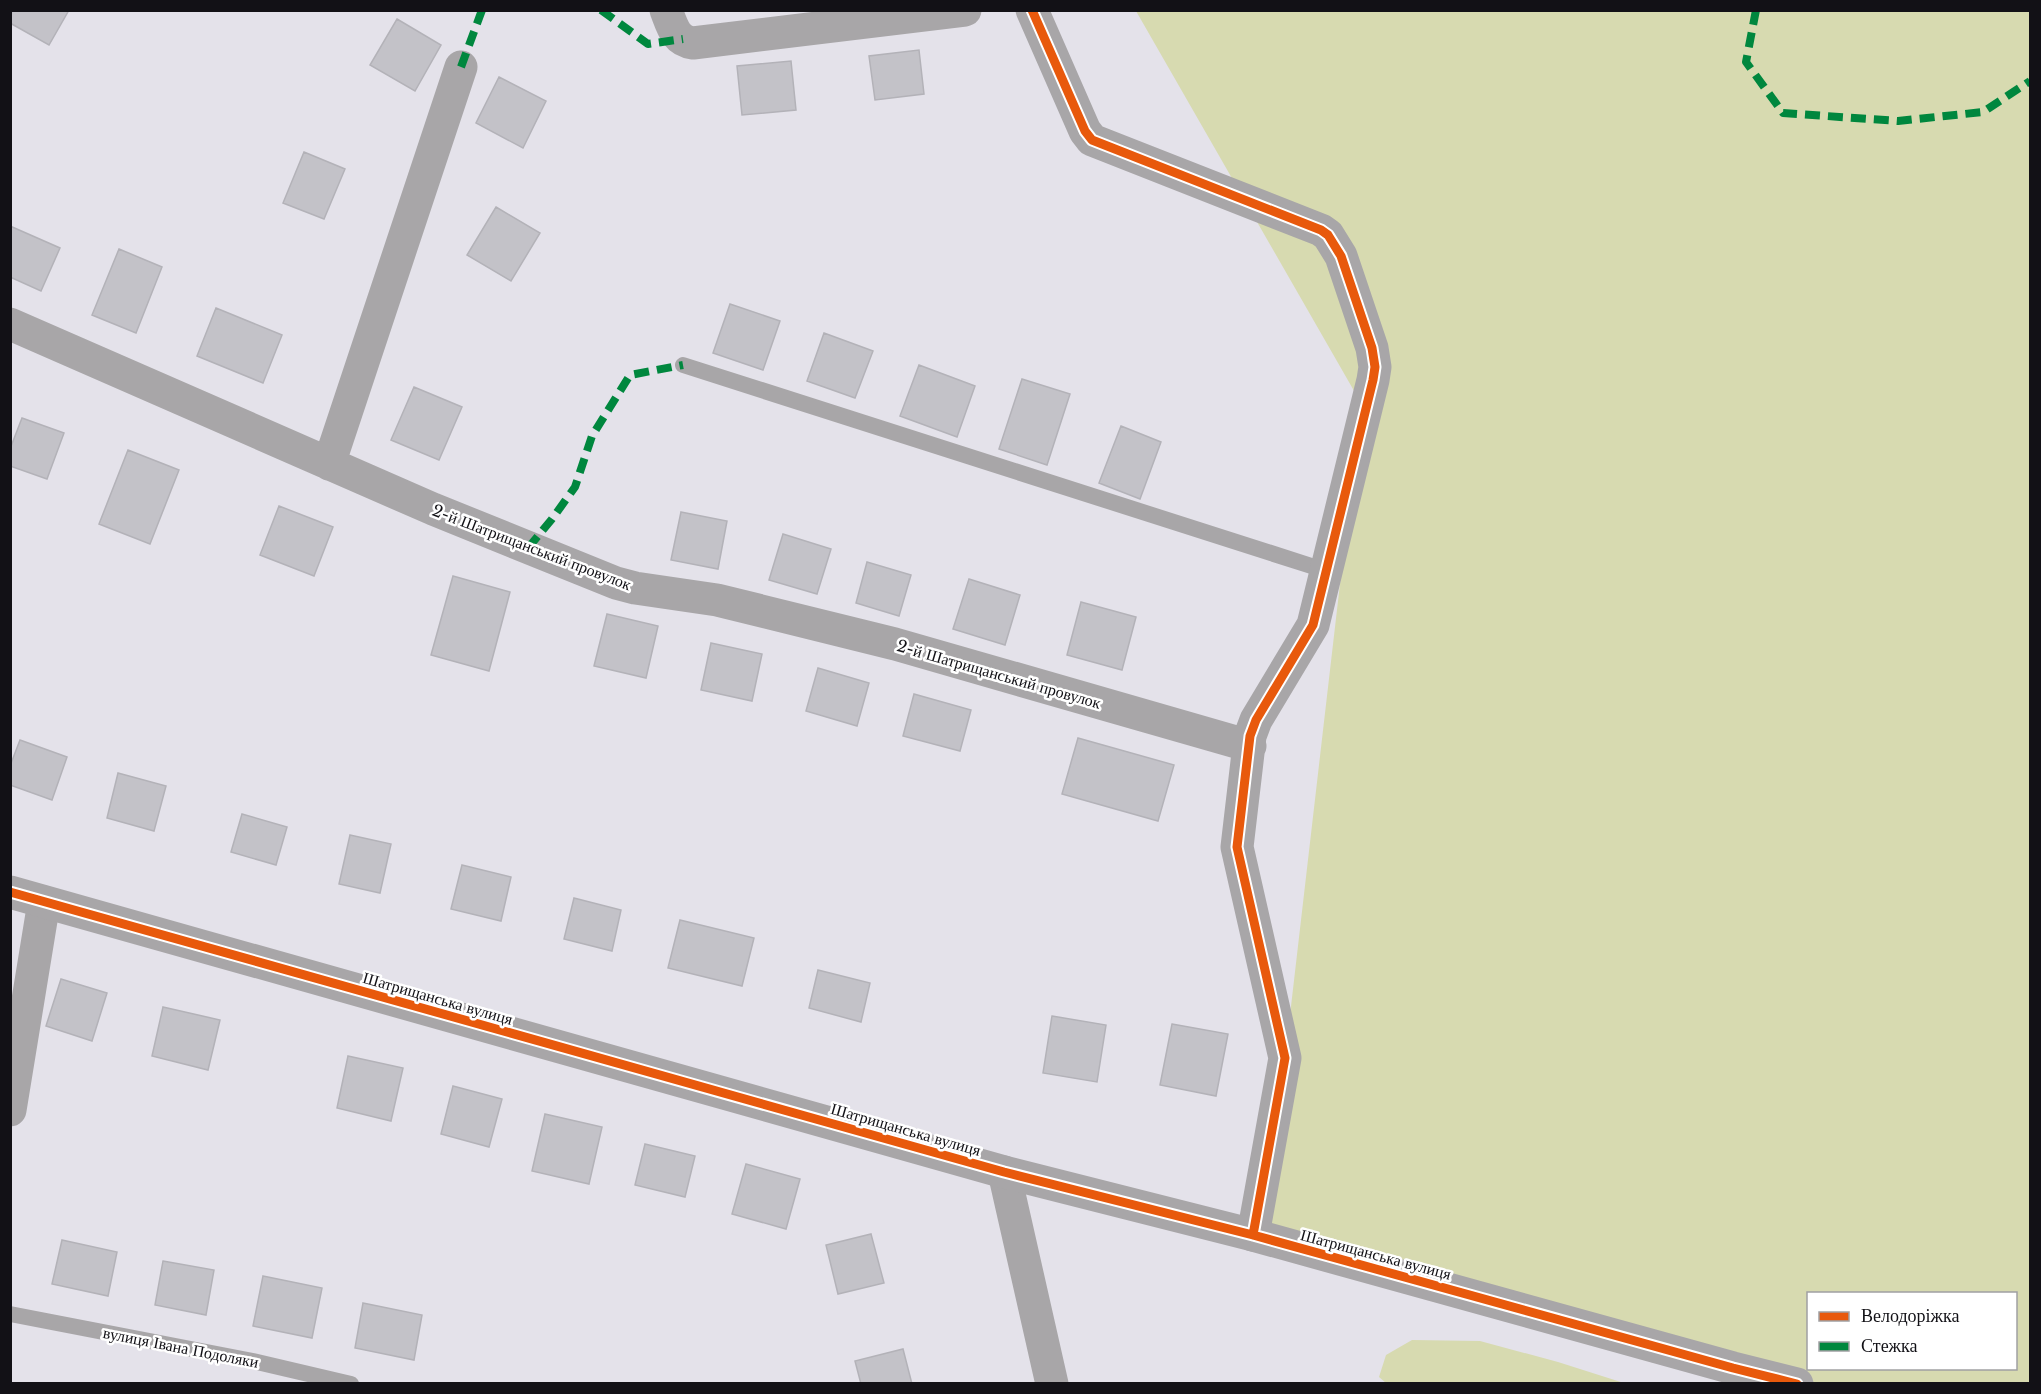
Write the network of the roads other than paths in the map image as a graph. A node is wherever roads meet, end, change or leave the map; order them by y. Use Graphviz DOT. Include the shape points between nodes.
graph roads {
  1 [pos="666,10"];
  2 [pos="965,10"];
  3 [pos="1032,10"];
  4 [pos="461,67"];
  5 [pos="10,324"];
  6 [pos="683,365"];
  7 [pos="329,464"];
  8 [pos="1327,571"];
  9 [pos="1250,746"];
  10 [pos="10,892"];
  11 [pos="44,902"];
  12 [pos="10,1110"];
  13 [pos="1004,1172"];
  14 [pos="1253,1235"];
  15 [pos="10,1314"];
  16 [pos="351,1383"];
  17 [pos="1052,1383"];
  18 [pos="1797,1383"];
  1 -- 2 [label="street" via="677,35 693,43"];
  3 -- 8 [label="street" via="1092,140 1322,230 1341,256 1375,367"];
  4 -- 7 [label="street"];
  5 -- 7 [label="street, 2-й Шатрищанський провулок"];
  6 -- 8 [label="lane"];
  7 -- 9 [label="street, 2-й Шатрищанський провулок" via="616,584 709,598 884,641"];
  8 -- 9 [label="street" via="1313,625 1256,720"];
  9 -- 14 [label="street" via="1237,847 1285,1058"];
  10 -- 11 [label="street, Шатрищанська вулиця"];
  11 -- 12 [label="street"];
  11 -- 13 [label="street, Шатрищанська вулиця"];
  13 -- 14 [label="street, Шатрищанська вулиця"];
  13 -- 17 [label="street"];
  14 -- 18 [label="street, Шатрищанська вулиця"];
  15 -- 16 [label="lane, вулиця Івана Подоляки"];
}
